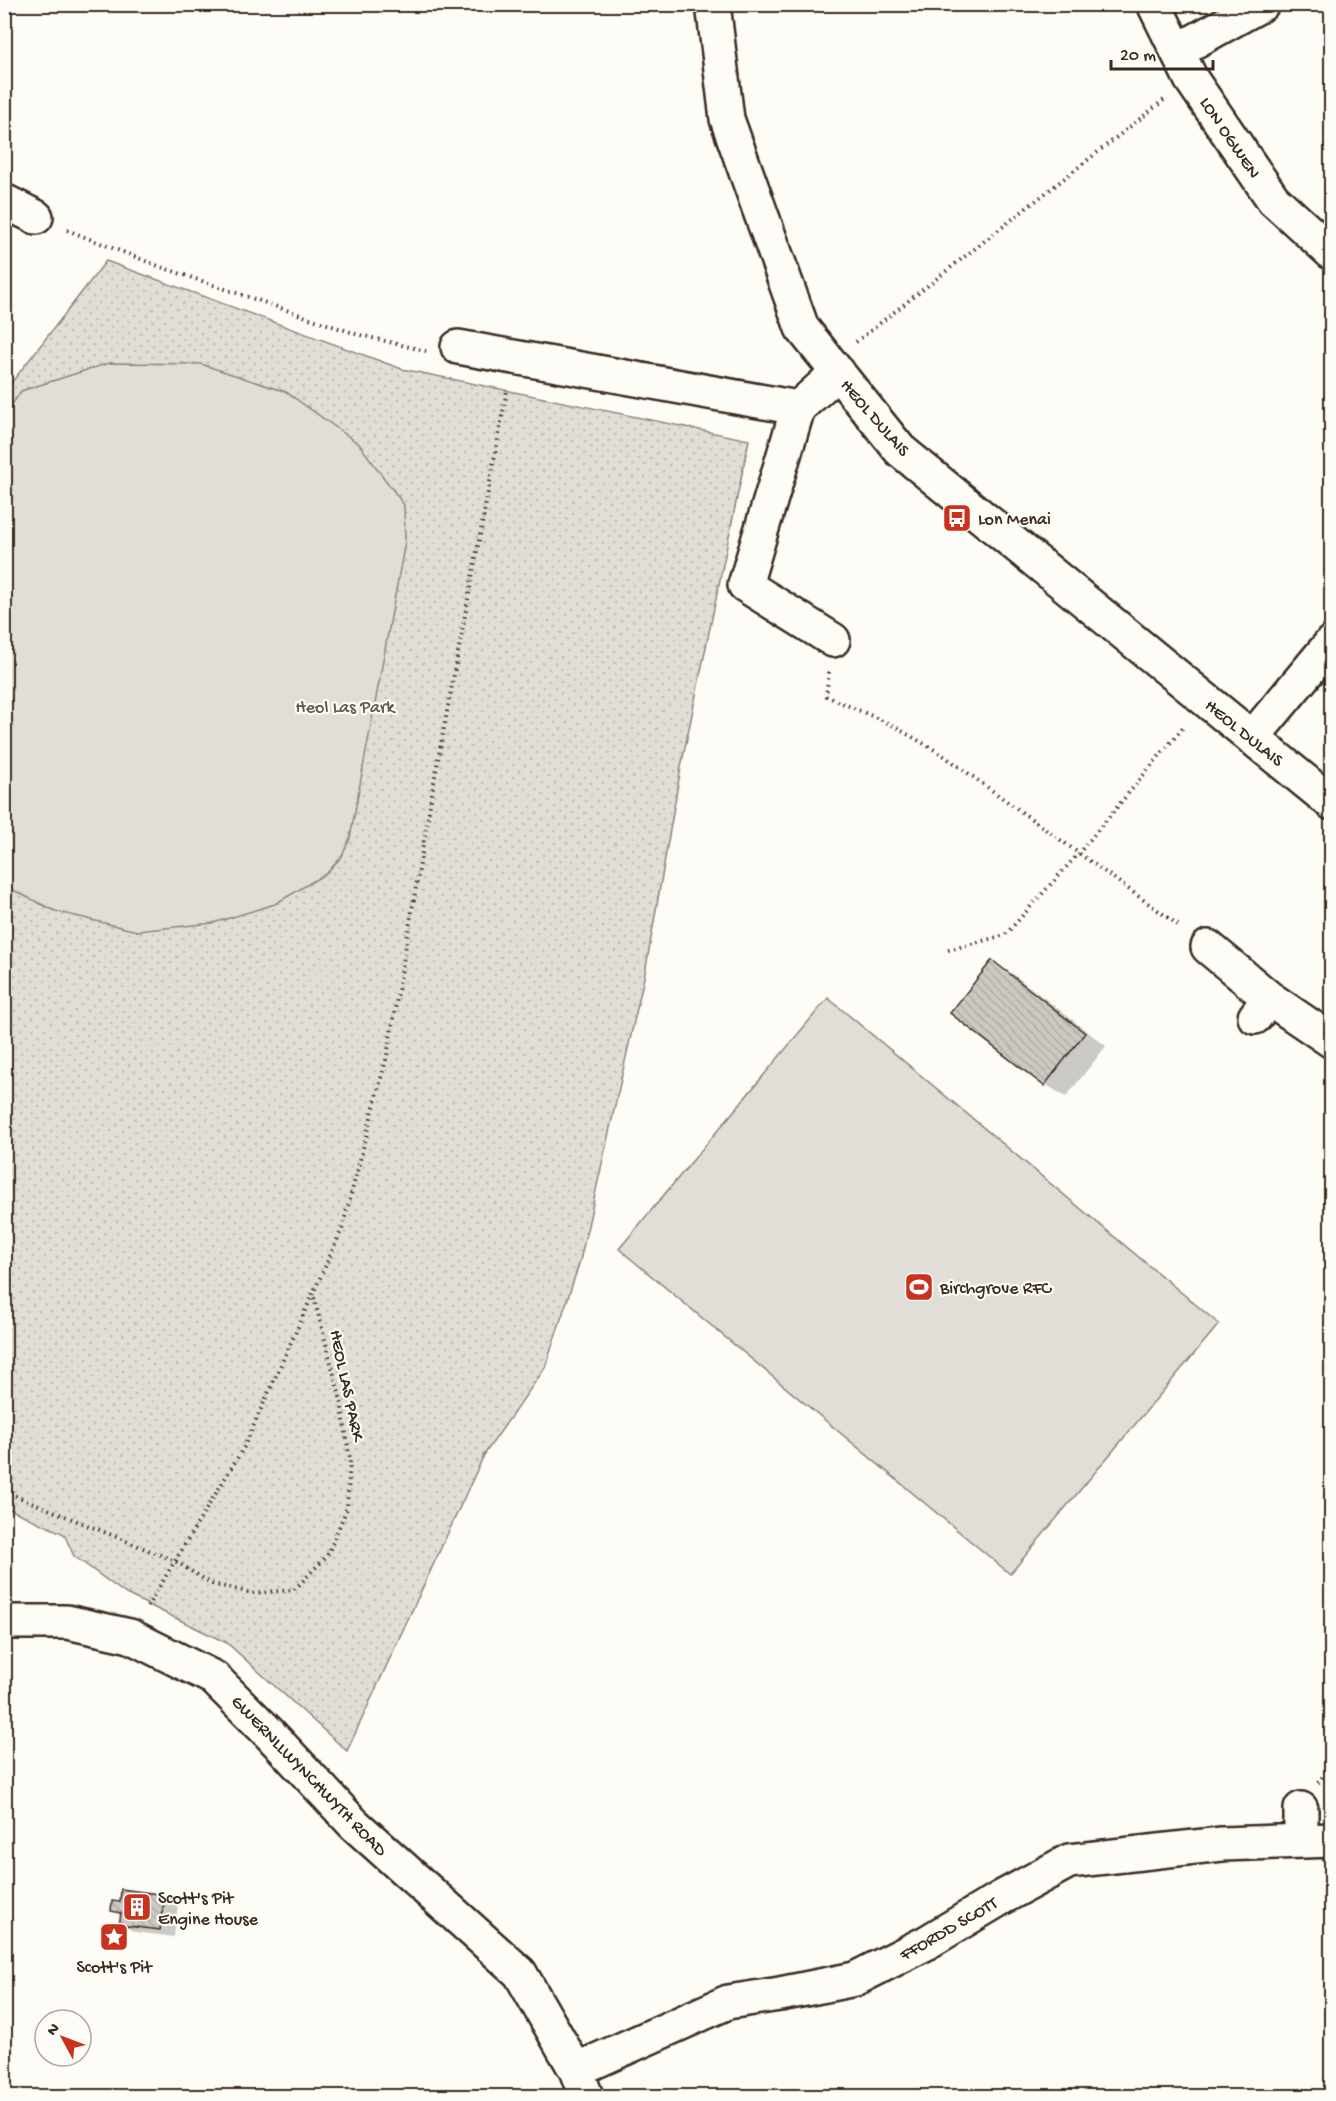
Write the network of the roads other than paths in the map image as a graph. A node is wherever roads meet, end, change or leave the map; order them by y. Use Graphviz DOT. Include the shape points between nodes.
graph roads {
  1 [pos="713,4"];
  2 [pos="1154,4"];
  3 [pos="1262,4"];
  4 [pos="1184,65"];
  5 [pos="4,201"];
  6 [pos="36,217"];
  7 [pos="1332,253"];
  8 [pos="458,347"];
  9 [pos="833,367"];
  10 [pos="798,408"];
  11 [pos="833,640"];
  12 [pos="1332,642"];
  13 [pos="1252,738"];
  14 [pos="1332,803"];
  15 [pos="1208,947"];
  16 [pos="1332,1041"];
  17 [pos="4,1622"];
  18 [pos="1311,1830"];
  19 [pos="581,2084"];
  1 -- 9 [label="street, HEOL DULAIS" via="727,119 802,328"];
  2 -- 4 [label="street, LON OGWEN"];
  3 -- 4 [label="street"];
  4 -- 7 [label="street, LON OGWEN" via="1273,199"];
  5 -- 6 [label="street"];
  8 -- 10 [label="street"];
  9 -- 10 [label="street"];
  9 -- 13 [label="street, HEOL DULAIS" via="900,450"];
  10 -- 11 [label="street" via="745,585"];
  12 -- 13 [label="street"];
  13 -- 14 [label="street, HEOL DULAIS"];
  15 -- 16 [label="street" via="1262,1007"];
  17 -- 19 [label="street, GWERNLLWYNCHWYTH ROAD" via="67,1622 130,1636 214,1678 354,1824 520,1973"];
  18 -- 19 [label="street, FFORDD SCOTT" via="1069,1861 855,1979 728,2002"];
}
